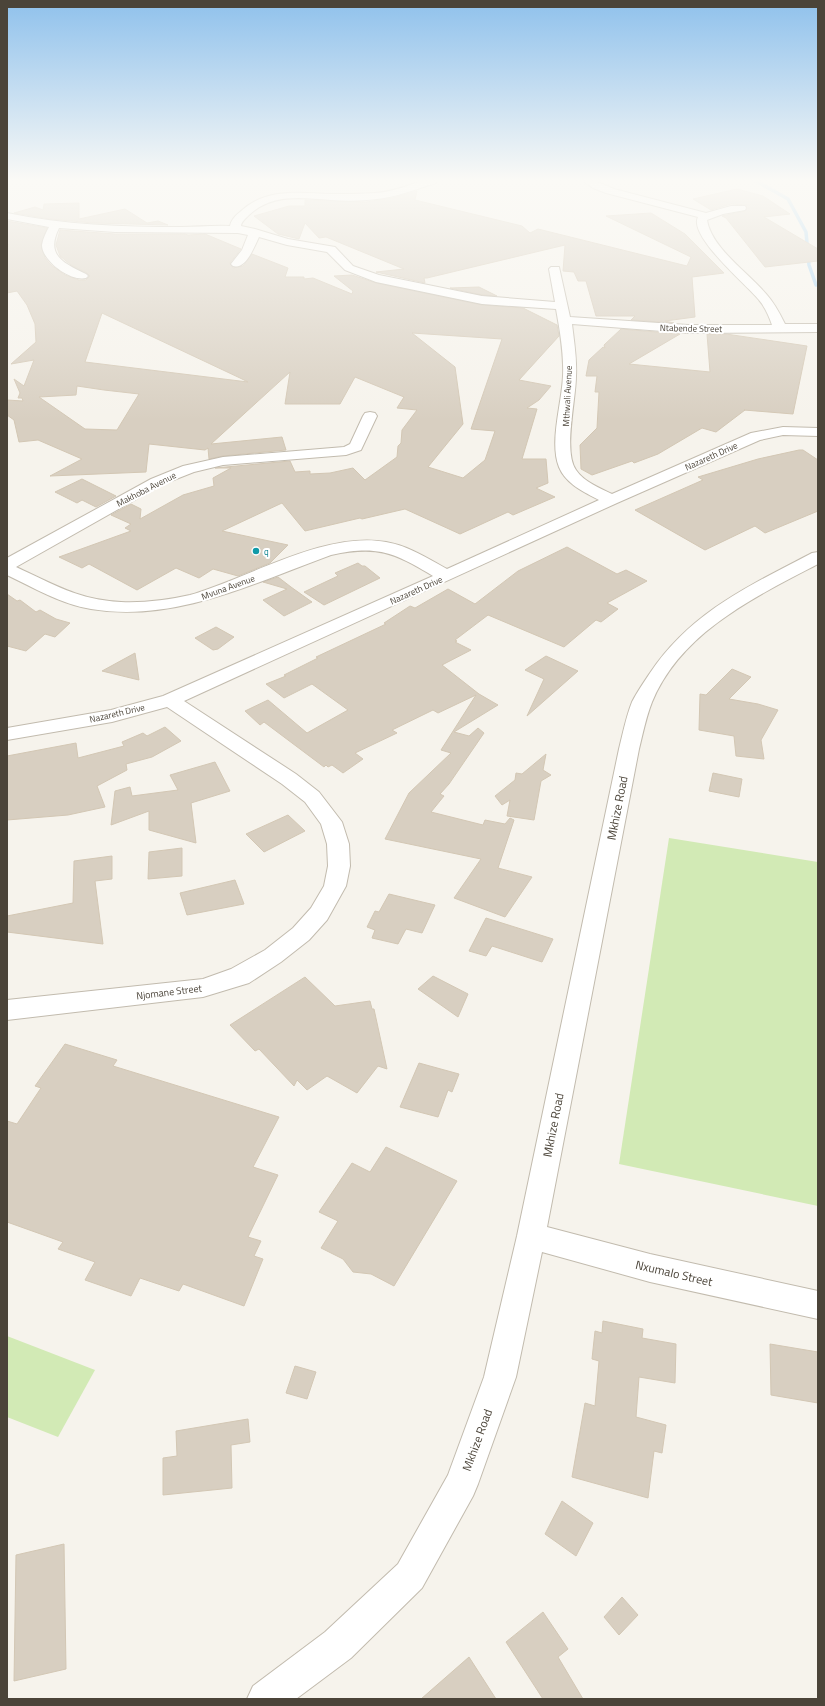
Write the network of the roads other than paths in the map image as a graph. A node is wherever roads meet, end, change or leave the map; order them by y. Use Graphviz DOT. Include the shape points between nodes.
graph roads {
  1 [pos="54,261"];
  2 [pos="240,261"];
  3 [pos="342,261"];
  4 [pos="726,261"];
  5 [pos="237,264"];
  6 [pos="555,269"];
  7 [pos="82,276"];
  8 [pos="561,306"];
  9 [pos="564,320"];
  10 [pos="780,328"];
  11 [pos="818,328"];
  12 [pos="370,416"];
  13 [pos="818,432"];
  14 [pos="611,500"];
  15 [pos="818,557"];
  16 [pos="7,565"];
  17 [pos="7,569"];
  18 [pos="446,576"];
  19 [pos="170,700"];
  20 [pos="7,734"];
  21 [pos="7,1010"];
  22 [pos="531,1236"];
  23 [pos="818,1305"];
  24 [pos="266,1699"];
  1 -- 7 [label="street"];
  2 -- 5 [label="street"];
  3 -- 8 [label="street" via="360,274 482,300"];
  4 -- 10 [label="street" via="760,294"];
  6 -- 8 [label="street, Mthwali Avenue"];
  8 -- 9 [label="street, Mthwali Avenue"];
  9 -- 10 [label="street, Ntabende Street" via="681,329"];
  9 -- 14 [label="street, Mthwali Avenue" via="570,376 563,448 565,461 573,477"];
  10 -- 11 [label="street, Ntabende Street"];
  12 -- 16 [label="street, Makhoba Avenue" via="356,446 346,451 223,461 175,473"];
  13 -- 14 [label="street, Nazareth Drive" via="783,431 756,436"];
  14 -- 18 [label="street, Nazareth Drive"];
  15 -- 22 [label="street, Mkhize Road" via="748,594 702,624 677,648 642,701 628,749"];
  17 -- 18 [label="street, Mvuna Avenue" via="66,597 90,604 122,607 163,605 194,599 326,551 348,547 394,549"];
  18 -- 19 [label="street, Nazareth Drive"];
  19 -- 20 [label="street, Nazareth Drive" via="112,716"];
  19 -- 21 [label="street, Njomane Street" via="312,796 331,822 338,844 339,866 335,886 319,914 302,934 240,976 203,988"];
  22 -- 23 [label="street, Nxumalo Street" via="650,1268"];
  22 -- 24 [label="street, Mkhize Road" via="500,1377 462,1484 410,1576 338,1645"];
}
